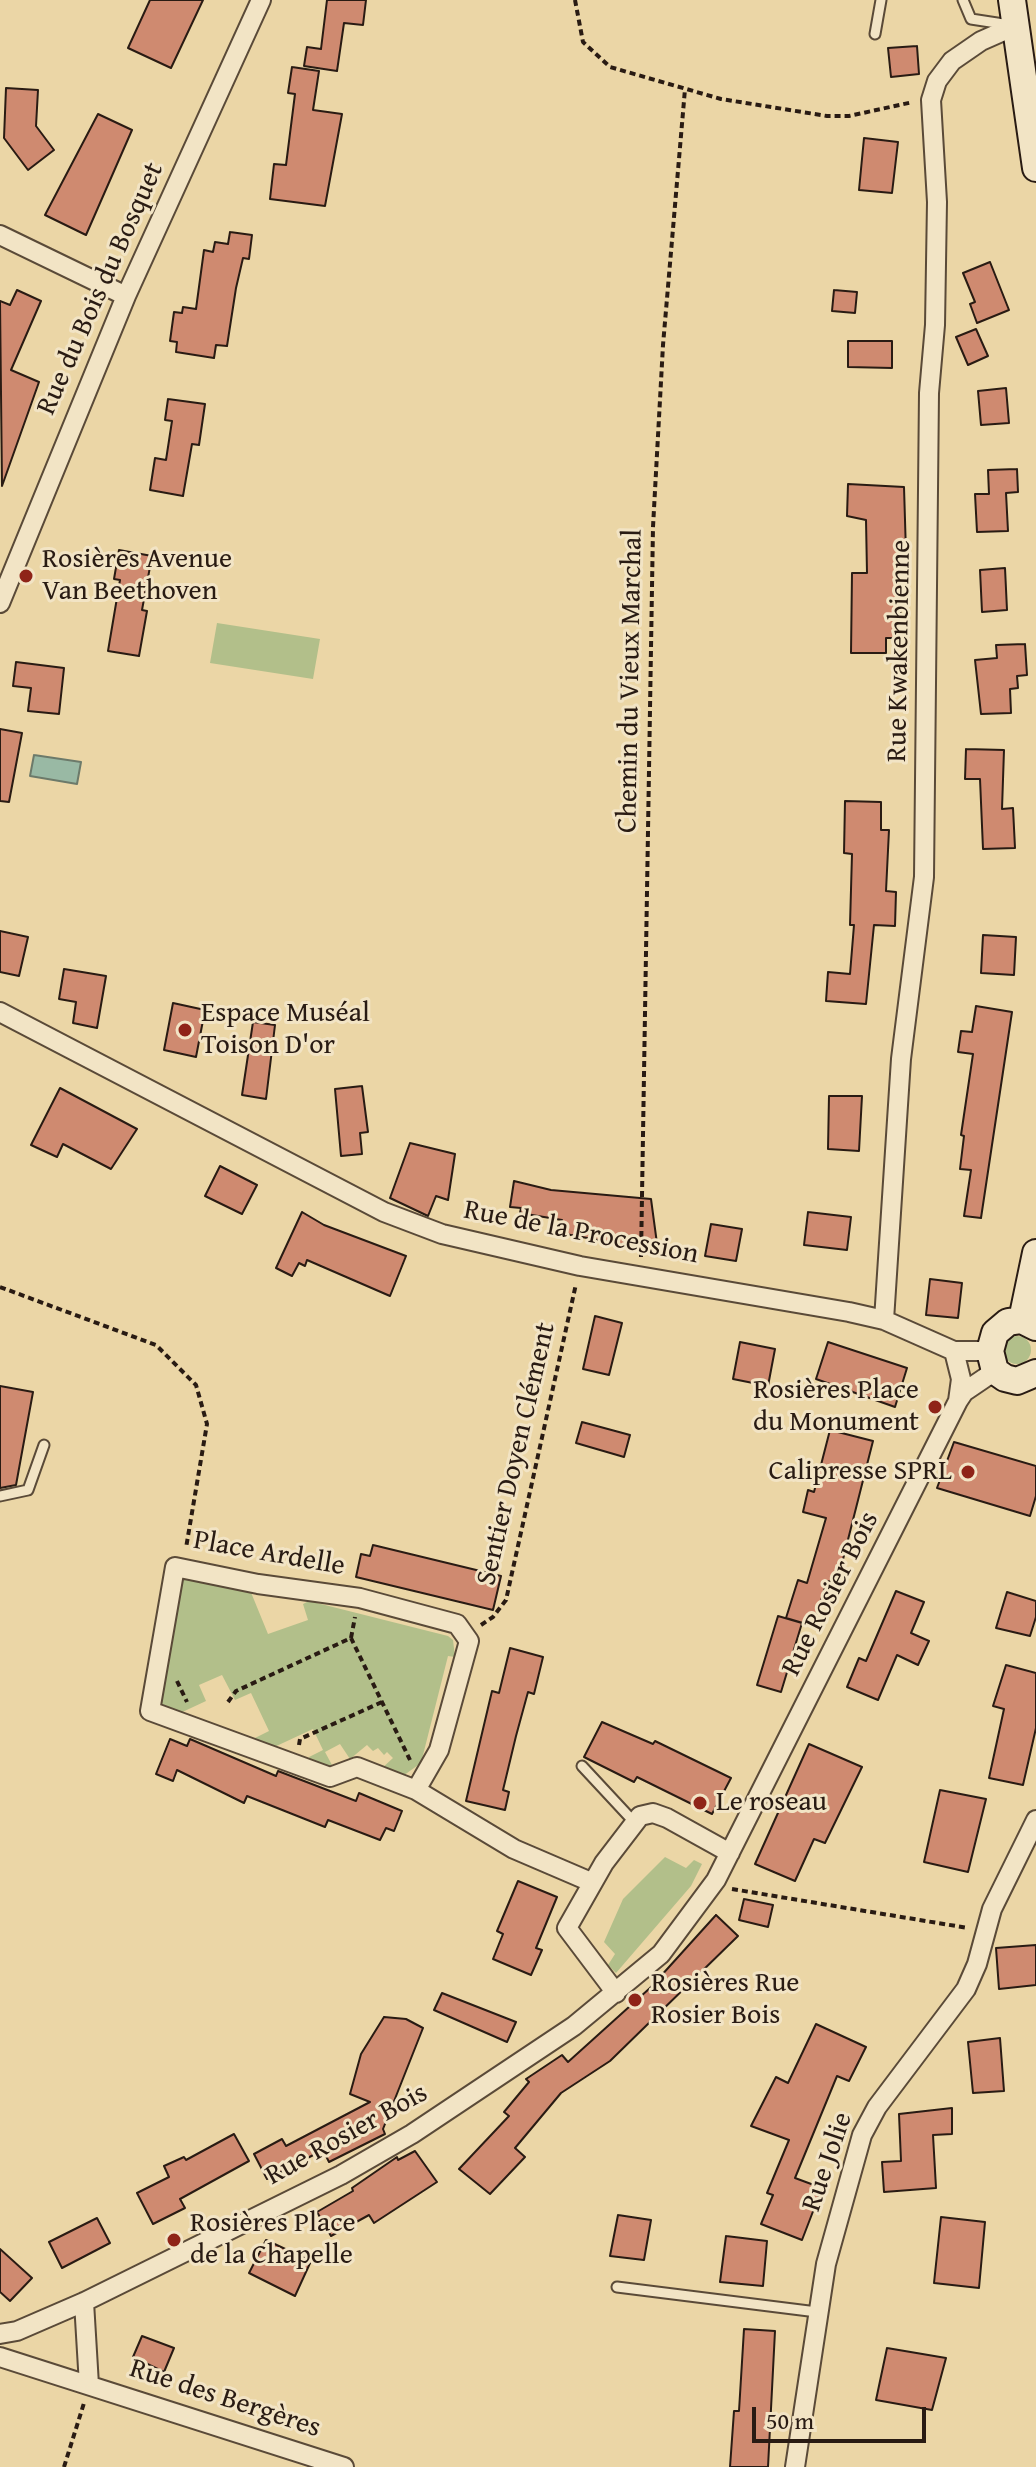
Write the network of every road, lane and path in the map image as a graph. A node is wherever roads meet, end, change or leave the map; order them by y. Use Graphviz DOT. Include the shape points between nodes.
graph roads {
  1 [pos="261,0"];
  2 [pos="575,0"];
  3 [pos="881,0"];
  4 [pos="963,0"];
  5 [pos="875,34"];
  6 [pos="1021,34"];
  7 [pos="685,89"];
  8 [pos="931,100"];
  9 [pos="1036,168"];
  10 [pos="0,235"];
  11 [pos="126,296"];
  12 [pos="0,603"];
  13 [pos="0,1012"];
  14 [pos="1036,1253"];
  15 [pos="580,1266"];
  16 [pos="641,1276"];
  17 [pos="0,1287"];
  18 [pos="884,1320"];
  19 [pos="1029,1324"];
  20 [pos="954,1351"];
  21 [pos="992,1361"];
  22 [pos="1036,1373"];
  23 [pos="958,1401"];
  24 [pos="44,1445"];
  25 [pos="0,1496"];
  26 [pos="182,1567"];
  27 [pos="467,1633"];
  28 [pos="228,1702"];
  29 [pos="382,1702"];
  30 [pos="299,1745"];
  31 [pos="582,1766"];
  32 [pos="418,1785"];
  33 [pos="1036,1820"];
  34 [pos="635,1823"];
  35 [pos="730,1853"];
  36 [pos="591,1882"];
  37 [pos="712,1885"];
  38 [pos="986,1931"];
  39 [pos="616,1993"];
  40 [pos="617,2287"];
  41 [pos="84,2302"];
  42 [pos="817,2312"];
  43 [pos="0,2334"];
  44 [pos="0,2357"];
  45 [pos="89,2385"];
  46 [pos="64,2467"];
  47 [pos="344,2467"];
  48 [pos="795,2467"];
  1 -- 11 [label="street, Rue du Bois du Bosquet"];
  2 -- 7 [label="path" via="583,42 610,67"];
  3 -- 5 [label="lane"];
  4 -- 6 [label="lane" via="971,19"];
  6 -- 8 [label="street" via="981,41 952,61"];
  6 -- 9 [label="street"];
  7 -- 8 [label="path" via="827,116"];
  7 -- 16 [label="path, Chemin du Vieux Marchal" via="653,527"];
  8 -- 18 [label="street, Rue Kwakenbienne" via="937,202 929,393 924,877 901,1059"];
  10 -- 11 [label="street"];
  11 -- 12 [label="street, Rue du Bois du Bosquet"];
  13 -- 15 [label="street, Rue de la Procession" via="384,1212 476,1244"];
  14 -- 19 [label="street"];
  15 -- 16 [label="street, Rue de la Procession"];
  15 -- 27 [label="path, Sentier Doyen Clément" via="506,1600 493,1617"];
  16 -- 18 [label="street, Rue de la Procession"];
  17 -- 26 [label="path" via="156,1345 196,1385 207,1424"];
  18 -- 20 [label="street, Rue de la Procession"];
  19 -- 21 [label="street" via="1000,1326"];
  20 -- 21 [label="street, Rue de la Procession"];
  20 -- 23 [label="street" via="961,1379"];
  21 -- 22 [label="street" via="1017,1381"];
  21 -- 23 [label="street, Rue Rosier Bois"];
  23 -- 35 [label="street, Rue Rosier Bois"];
  24 -- 25 [label="lane" via="28,1490"];
  26 -- 27 [label="street, Place Ardelle" via="360,1598 457,1624"];
  26 -- 32 [label="street, Place Ardelle" via="175,1567 150,1711 330,1777 357,1767"];
  27 -- 32 [label="street" via="439,1750"];
  28 -- 29 [label="path" via="236,1691 351,1638"];
  29 -- 30 [label="path" via="300,1739"];
  29 -- 32 [label="path"];
  31 -- 34 [label="lane"];
  32 -- 36 [label="street" via="514,1849"];
  33 -- 38 [label="street, Rue Jolie"];
  34 -- 35 [label="street" via="653,1813"];
  34 -- 36 [label="street"];
  35 -- 37 [label="street, Rue Rosier Bois"];
  36 -- 39 [label="street" via="567,1928"];
  37 -- 38 [label="path"];
  37 -- 39 [label="street, Rue Rosier Bois" via="661,1954"];
  38 -- 42 [label="street, Rue Jolie" via="966,1989 877,2107 862,2135 830,2243"];
  39 -- 41 [label="street, Rue Rosier Bois" via="412,2134 341,2175"];
  40 -- 42 [label="lane"];
  41 -- 43 [label="street, Rue Rosier Bois"];
  41 -- 45 [label="street, Rue des Bergères"];
  42 -- 48 [label="street, Rue Jolie"];
  44 -- 45 [label="street, Rue des Bergères"];
  45 -- 46 [label="path"];
  45 -- 47 [label="street, Rue des Bergères"];
}
